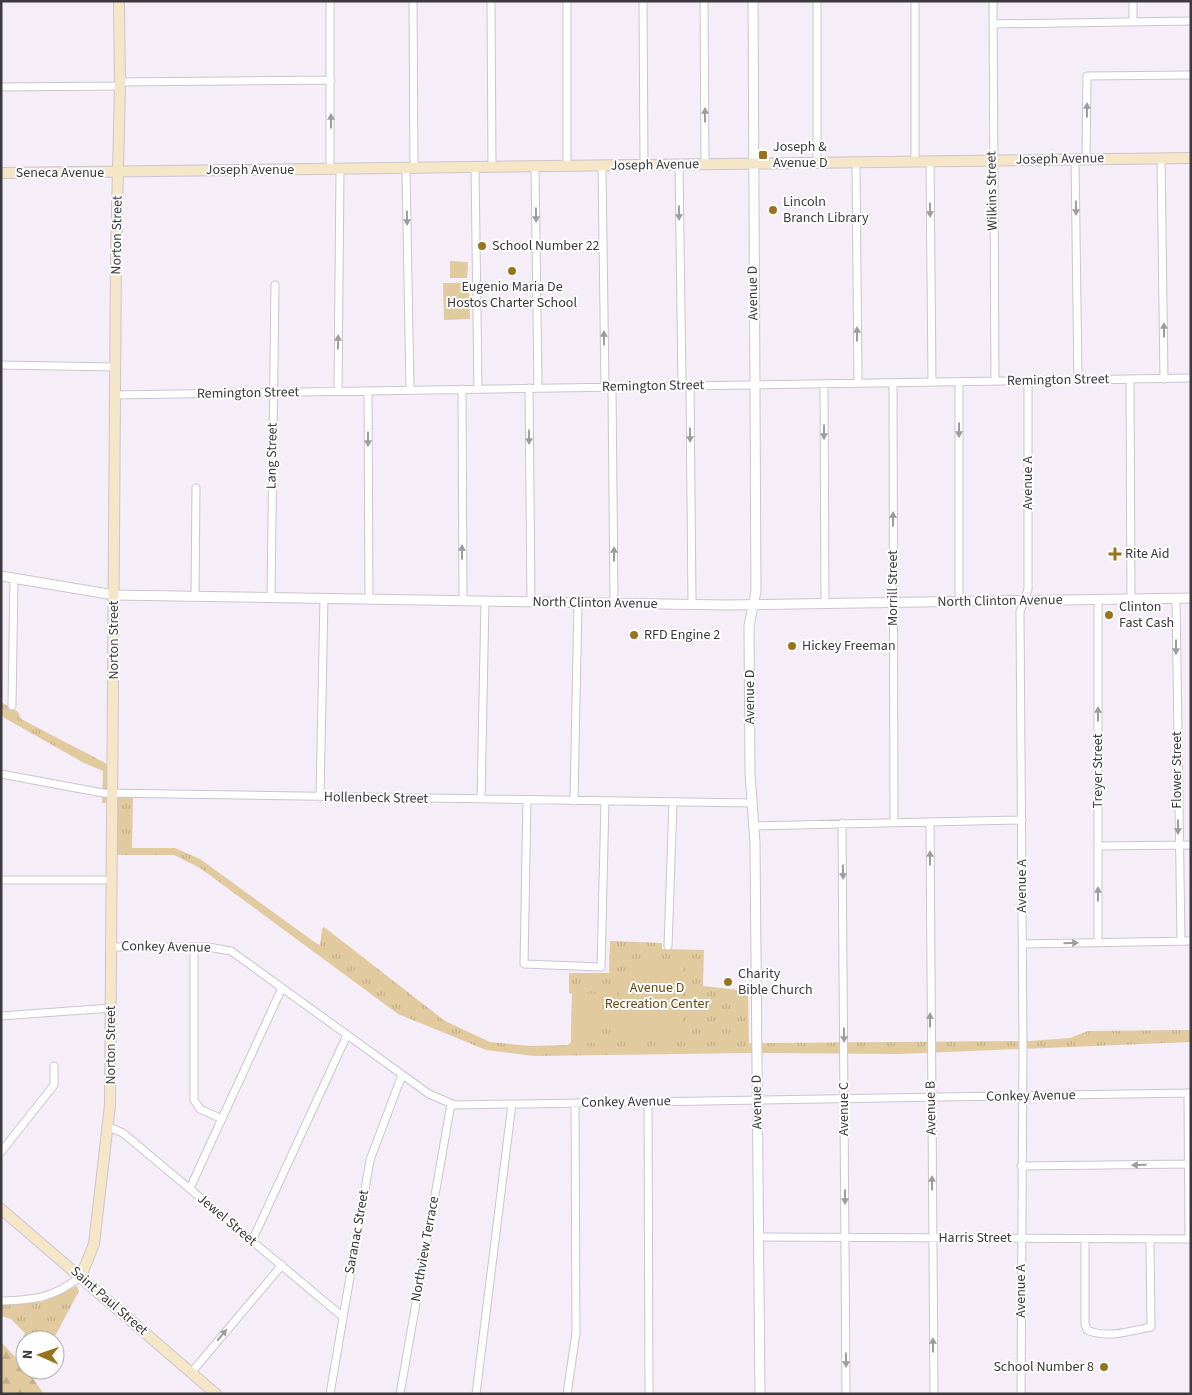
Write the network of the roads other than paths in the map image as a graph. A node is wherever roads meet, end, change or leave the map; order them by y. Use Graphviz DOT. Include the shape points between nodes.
graph roads {
  1 [pos="119,1"];
  2 [pos="330,1"];
  3 [pos="413,1"];
  4 [pos="491,1"];
  5 [pos="567,1"];
  6 [pos="643,1"];
  7 [pos="704,1"];
  8 [pos="753,1"];
  9 [pos="818,1"];
  10 [pos="915,1"];
  11 [pos="993,1"];
  12 [pos="1133,1"];
  13 [pos="1191,21"];
  14 [pos="1133,22"];
  15 [pos="993,24"];
  16 [pos="1191,75"];
  17 [pos="331,80"];
  18 [pos="120,84"];
  19 [pos="1,87"];
  20 [pos="1161,158"];
  21 [pos="1191,158"];
  22 [pos="1075,159"];
  23 [pos="1086,159"];
  24 [pos="992,160"];
  25 [pos="915,161"];
  26 [pos="930,161"];
  27 [pos="818,163"];
  28 [pos="856,163"];
  29 [pos="679,164"];
  30 [pos="705,164"];
  31 [pos="753,164"];
  32 [pos="644,165"];
  33 [pos="535,166"];
  34 [pos="567,166"];
  35 [pos="602,166"];
  36 [pos="475,167"];
  37 [pos="492,167"];
  38 [pos="410,169"];
  39 [pos="335,170"];
  40 [pos="1,173"];
  41 [pos="119,173"];
  42 [pos="275,285"];
  43 [pos="1,365"];
  44 [pos="116,367"];
  45 [pos="1164,378"];
  46 [pos="1191,378"];
  47 [pos="1130,379"];
  48 [pos="1028,380"];
  49 [pos="1078,380"];
  50 [pos="995,381"];
  51 [pos="932,382"];
  52 [pos="959,382"];
  53 [pos="858,383"];
  54 [pos="893,383"];
  55 [pos="824,384"];
  56 [pos="754,385"];
  57 [pos="686,386"];
  58 [pos="609,387"];
  59 [pos="529,388"];
  60 [pos="538,388"];
  61 [pos="462,389"];
  62 [pos="478,389"];
  63 [pos="410,390"];
  64 [pos="338,391"];
  65 [pos="368,391"];
  66 [pos="273,392"];
  67 [pos="115,394"];
  68 [pos="196,488"];
  69 [pos="1,576"];
  70 [pos="14,578"];
  71 [pos="114,595"];
  72 [pos="195,596"];
  73 [pos="271,598"];
  74 [pos="324,598"];
  75 [pos="1176,598"];
  76 [pos="1191,598"];
  77 [pos="369,599"];
  78 [pos="1131,599"];
  79 [pos="1098,600"];
  80 [pos="463,601"];
  81 [pos="485,601"];
  82 [pos="1024,601"];
  83 [pos="531,602"];
  84 [pos="578,602"];
  85 [pos="893,602"];
  86 [pos="960,602"];
  87 [pos="614,603"];
  88 [pos="692,604"];
  89 [pos="825,604"];
  90 [pos="754,605"];
  91 [pos="12,706"];
  92 [pos="1,774"];
  93 [pos="112,794"];
  94 [pos="320,797"];
  95 [pos="481,799"];
  96 [pos="527,800"];
  97 [pos="574,801"];
  98 [pos="606,801"];
  99 [pos="673,802"];
  100 [pos="752,803"];
  101 [pos="1022,820"];
  102 [pos="894,822"];
  103 [pos="930,822"];
  104 [pos="842,823"];
  105 [pos="754,826"];
  106 [pos="1178,845"];
  107 [pos="1191,845"];
  108 [pos="1098,846"];
  109 [pos="1,880"];
  110 [pos="111,880"];
  111 [pos="1181,941"];
  112 [pos="1191,941"];
  113 [pos="1098,943"];
  114 [pos="1022,944"];
  115 [pos="668,946"];
  116 [pos="111,947"];
  117 [pos="194,947"];
  118 [pos="282,988"];
  119 [pos="111,1008"];
  120 [pos="1,1016"];
  121 [pos="347,1035"];
  122 [pos="54,1066"];
  123 [pos="402,1075"];
  124 [pos="1189,1093"];
  125 [pos="1022,1096"];
  126 [pos="931,1097"];
  127 [pos="844,1099"];
  128 [pos="757,1100"];
  129 [pos="648,1102"];
  130 [pos="575,1103"];
  131 [pos="451,1104"];
  132 [pos="512,1104"];
  133 [pos="222,1119"];
  134 [pos="109,1127"];
  135 [pos="1,1152"];
  136 [pos="1188,1164"];
  137 [pos="1021,1166"];
  138 [pos="190,1188"];
  139 [pos="1,1209"];
  140 [pos="758,1237"];
  141 [pos="845,1237"];
  142 [pos="932,1237"];
  143 [pos="1021,1238"];
  144 [pos="1085,1239"];
  145 [pos="1190,1239"];
  146 [pos="1150,1240"];
  147 [pos="252,1241"];
  148 [pos="282,1265"];
  149 [pos="81,1276"];
  150 [pos="1,1301"];
  151 [pos="343,1317"];
  152 [pos="190,1373"];
  153 [pos="216,1394"];
  154 [pos="330,1394"];
  155 [pos="400,1394"];
  156 [pos="476,1394"];
  157 [pos="566,1394"];
  158 [pos="649,1394"];
  159 [pos="760,1394"];
  160 [pos="846,1394"];
  161 [pos="934,1394"];
  162 [pos="1021,1394"];
  1 -- 18 [label="main road, Norton Street"];
  2 -- 17 [label="street"];
  3 -- 38 [label="street"];
  4 -- 37 [label="street"];
  5 -- 34 [label="street"];
  6 -- 32 [label="street"];
  30 -- 7 [label="street, one-way"];
  8 -- 31 [label="street, Avenue D"];
  9 -- 27 [label="street"];
  10 -- 25 [label="street"];
  11 -- 15 [label="street, Wilkins Street"];
  12 -- 14 [label="street"];
  13 -- 14 [label="street"];
  14 -- 15 [label="street"];
  15 -- 24 [label="street, Wilkins Street"];
  23 -- 16 [label="street, one-way" via="1087,76"];
  17 -- 18 [label="street"];
  39 -- 17 [label="street, one-way"];
  18 -- 19 [label="street"];
  18 -- 41 [label="main road, Norton Street"];
  20 -- 21 [label="main road, Joseph Avenue"];
  20 -- 23 [label="main road, Joseph Avenue"];
  45 -- 20 [label="street, one-way"];
  22 -- 23 [label="main road, Joseph Avenue"];
  22 -- 24 [label="main road, Joseph Avenue"];
  22 -- 49 [label="street, one-way"];
  24 -- 26 [label="main road, Joseph Avenue"];
  24 -- 50 [label="street, Wilkins Street"];
  25 -- 26 [label="main road, Joseph Avenue"];
  25 -- 28 [label="main road, Joseph Avenue"];
  26 -- 51 [label="street, one-way"];
  27 -- 28 [label="main road, Joseph Avenue"];
  27 -- 31 [label="main road, Joseph Avenue"];
  53 -- 28 [label="street, one-way"];
  29 -- 30 [label="main road, Joseph Avenue"];
  29 -- 32 [label="main road, Joseph Avenue"];
  29 -- 57 [label="street, one-way"];
  30 -- 31 [label="main road, Joseph Avenue"];
  31 -- 56 [label="street, Avenue D"];
  32 -- 35 [label="main road, Joseph Avenue"];
  33 -- 34 [label="main road, Joseph Avenue"];
  33 -- 37 [label="main road, Joseph Avenue"];
  33 -- 60 [label="street, one-way"];
  34 -- 35 [label="main road, Joseph Avenue"];
  58 -- 35 [label="street, one-way"];
  36 -- 37 [label="main road, Joseph Avenue"];
  36 -- 38 [label="main road, Joseph Avenue"];
  36 -- 62 [label="street"];
  38 -- 39 [label="main road, Joseph Avenue"];
  38 -- 63 [label="street, one-way"];
  39 -- 41 [label="main road, Joseph Avenue"];
  64 -- 39 [label="street, one-way"];
  40 -- 41 [label="main road, Seneca Avenue"];
  41 -- 44 [label="main road, Norton Street"];
  42 -- 66 [label="street, Lang Street"];
  43 -- 44 [label="street"];
  44 -- 67 [label="main road, Norton Street"];
  45 -- 46 [label="street, Remington Street"];
  45 -- 47 [label="street, Remington Street"];
  47 -- 49 [label="street, Remington Street"];
  47 -- 78 [label="street"];
  48 -- 49 [label="street, Remington Street"];
  48 -- 50 [label="street, Remington Street"];
  48 -- 82 [label="street, Avenue A" via="1028,589"];
  50 -- 52 [label="street, Remington Street"];
  51 -- 52 [label="street, Remington Street"];
  51 -- 54 [label="street, Remington Street"];
  52 -- 86 [label="street, one-way"];
  53 -- 54 [label="street, Remington Street"];
  53 -- 55 [label="street, Remington Street"];
  85 -- 54 [label="street, Morrill Street, one-way"];
  55 -- 56 [label="street, Remington Street"];
  55 -- 89 [label="street, one-way"];
  56 -- 57 [label="street, Remington Street"];
  56 -- 90 [label="street, Avenue D"];
  57 -- 58 [label="street, Remington Street"];
  57 -- 88 [label="street, one-way"];
  58 -- 60 [label="street, Remington Street"];
  87 -- 58 [label="street, one-way"];
  59 -- 60 [label="street, Remington Street"];
  59 -- 62 [label="street, Remington Street"];
  59 -- 83 [label="street, one-way"];
  61 -- 62 [label="street, Remington Street"];
  61 -- 63 [label="street, Remington Street"];
  80 -- 61 [label="street, one-way"];
  63 -- 65 [label="street, Remington Street"];
  64 -- 65 [label="street, Remington Street"];
  64 -- 66 [label="street, Remington Street"];
  65 -- 77 [label="street, one-way"];
  66 -- 67 [label="street, Remington Street"];
  66 -- 73 [label="street, Lang Street"];
  67 -- 71 [label="main road, Norton Street"];
  68 -- 72 [label="street"];
  69 -- 70 [label="street, North Clinton Avenue"];
  70 -- 71 [label="street, North Clinton Avenue"];
  70 -- 91 [label="street"];
  71 -- 72 [label="street, North Clinton Avenue"];
  71 -- 93 [label="main road, Norton Street"];
  72 -- 73 [label="street, North Clinton Avenue"];
  73 -- 74 [label="street, North Clinton Avenue"];
  74 -- 77 [label="street, North Clinton Avenue"];
  74 -- 94 [label="street"];
  75 -- 76 [label="street, North Clinton Avenue"];
  75 -- 78 [label="street, North Clinton Avenue"];
  75 -- 106 [label="street, Flower Street, one-way"];
  77 -- 80 [label="street, North Clinton Avenue"];
  78 -- 79 [label="street, North Clinton Avenue"];
  79 -- 82 [label="street, North Clinton Avenue"];
  108 -- 79 [label="street, Treyer Street, one-way"];
  80 -- 81 [label="street, North Clinton Avenue"];
  81 -- 83 [label="street, North Clinton Avenue"];
  81 -- 95 [label="street"];
  82 -- 86 [label="street, North Clinton Avenue"];
  82 -- 101 [label="street, Avenue A" via="1020,612"];
  83 -- 84 [label="street, North Clinton Avenue"];
  84 -- 87 [label="street, North Clinton Avenue"];
  84 -- 97 [label="street"];
  85 -- 86 [label="street, North Clinton Avenue"];
  85 -- 89 [label="street, North Clinton Avenue"];
  85 -- 102 [label="street, Morrill Street"];
  87 -- 88 [label="street, North Clinton Avenue"];
  88 -- 90 [label="street, North Clinton Avenue"];
  89 -- 90 [label="street, North Clinton Avenue"];
  90 -- 100 [label="street, Avenue D" via="750,621"];
  92 -- 93 [label="street, Hollenbeck Street"];
  93 -- 94 [label="street, Hollenbeck Street"];
  93 -- 110 [label="main road, Norton Street"];
  94 -- 95 [label="street, Hollenbeck Street"];
  95 -- 96 [label="street, Hollenbeck Street"];
  96 -- 97 [label="street, Hollenbeck Street"];
  96 -- 98 [label="street" via="524,964 601,966"];
  97 -- 98 [label="street, Hollenbeck Street"];
  98 -- 99 [label="street, Hollenbeck Street"];
  99 -- 100 [label="street, Hollenbeck Street"];
  99 -- 115 [label="street"];
  100 -- 105 [label="street, Avenue D"];
  101 -- 103 [label="street"];
  101 -- 114 [label="street, Avenue A"];
  102 -- 103 [label="street"];
  102 -- 104 [label="street"];
  126 -- 103 [label="street, Avenue B, one-way"];
  104 -- 105 [label="street"];
  104 -- 127 [label="street, Avenue C, one-way"];
  105 -- 128 [label="street, Avenue D"];
  106 -- 107 [label="street"];
  106 -- 108 [label="street"];
  106 -- 111 [label="street, Flower Street"];
  113 -- 108 [label="street, Treyer Street, one-way"];
  109 -- 110 [label="street"];
  110 -- 116 [label="main road, Norton Street"];
  111 -- 112 [label="street"];
  111 -- 113 [label="street"];
  114 -- 113 [label="street, one-way"];
  114 -- 125 [label="street, Avenue A"];
  116 -- 117 [label="street, Conkey Avenue"];
  116 -- 119 [label="main road, Norton Street"];
  117 -- 118 [label="street, Conkey Avenue" via="220,948 236,954"];
  117 -- 133 [label="street" via="194,1100 197,1107"];
  118 -- 121 [label="street, Conkey Avenue"];
  118 -- 133 [label="street"];
  119 -- 120 [label="street"];
  119 -- 134 [label="main road, Norton Street"];
  121 -- 123 [label="street, Conkey Avenue"];
  121 -- 147 [label="street"];
  122 -- 135 [label="street" via="54,1085"];
  123 -- 131 [label="street, Conkey Avenue" via="433,1097"];
  123 -- 151 [label="street, Saranac Street" via="370,1160"];
  124 -- 125 [label="street, Conkey Avenue"];
  124 -- 136 [label="street"];
  125 -- 126 [label="street, Conkey Avenue"];
  125 -- 137 [label="street, Avenue A"];
  126 -- 127 [label="street, Conkey Avenue"];
  142 -- 126 [label="street, Avenue B, one-way"];
  127 -- 128 [label="street, Conkey Avenue"];
  127 -- 141 [label="street, Avenue C, one-way"];
  128 -- 129 [label="street, Conkey Avenue"];
  128 -- 140 [label="street, Avenue D"];
  129 -- 130 [label="street, Conkey Avenue"];
  129 -- 158 [label="street"];
  130 -- 132 [label="street, Conkey Avenue"];
  130 -- 157 [label="street" via="576,1333"];
  131 -- 132 [label="street, Conkey Avenue"];
  131 -- 155 [label="street, Northview Terrace"];
  132 -- 156 [label="street"];
  133 -- 138 [label="street"];
  134 -- 138 [label="street, Jewel Street" via="123,1133"];
  134 -- 149 [label="main road, Norton Street" via="94,1244"];
  136 -- 137 [label="street, one-way"];
  136 -- 145 [label="street"];
  137 -- 143 [label="street, Avenue A"];
  138 -- 147 [label="street, Jewel Street"];
  139 -- 149 [label="main road, Saint Paul Street"];
  140 -- 141 [label="street, Harris Street"];
  140 -- 159 [label="street, Avenue D"];
  141 -- 142 [label="street, Harris Street"];
  141 -- 160 [label="street, Avenue C, one-way"];
  142 -- 143 [label="street, Harris Street"];
  161 -- 142 [label="street, Avenue B, one-way"];
  143 -- 144 [label="street, Harris Street"];
  143 -- 162 [label="street, Avenue A"];
  144 -- 146 [label="street, Harris Street"];
  144 -- 146 [label="street" via="1086,1328 1094,1334 1122,1334 1151,1326"];
  145 -- 146 [label="street, Harris Street"];
  147 -- 148 [label="street, Jewel Street"];
  148 -- 151 [label="street, Jewel Street"];
  152 -- 148 [label="street, one-way"];
  149 -- 150 [label="street" via="64,1290 43,1297"];
  149 -- 152 [label="main road, Saint Paul Street"];
  151 -- 154 [label="street, Saranac Street"];
  152 -- 153 [label="main road, Saint Paul Street"];
}
